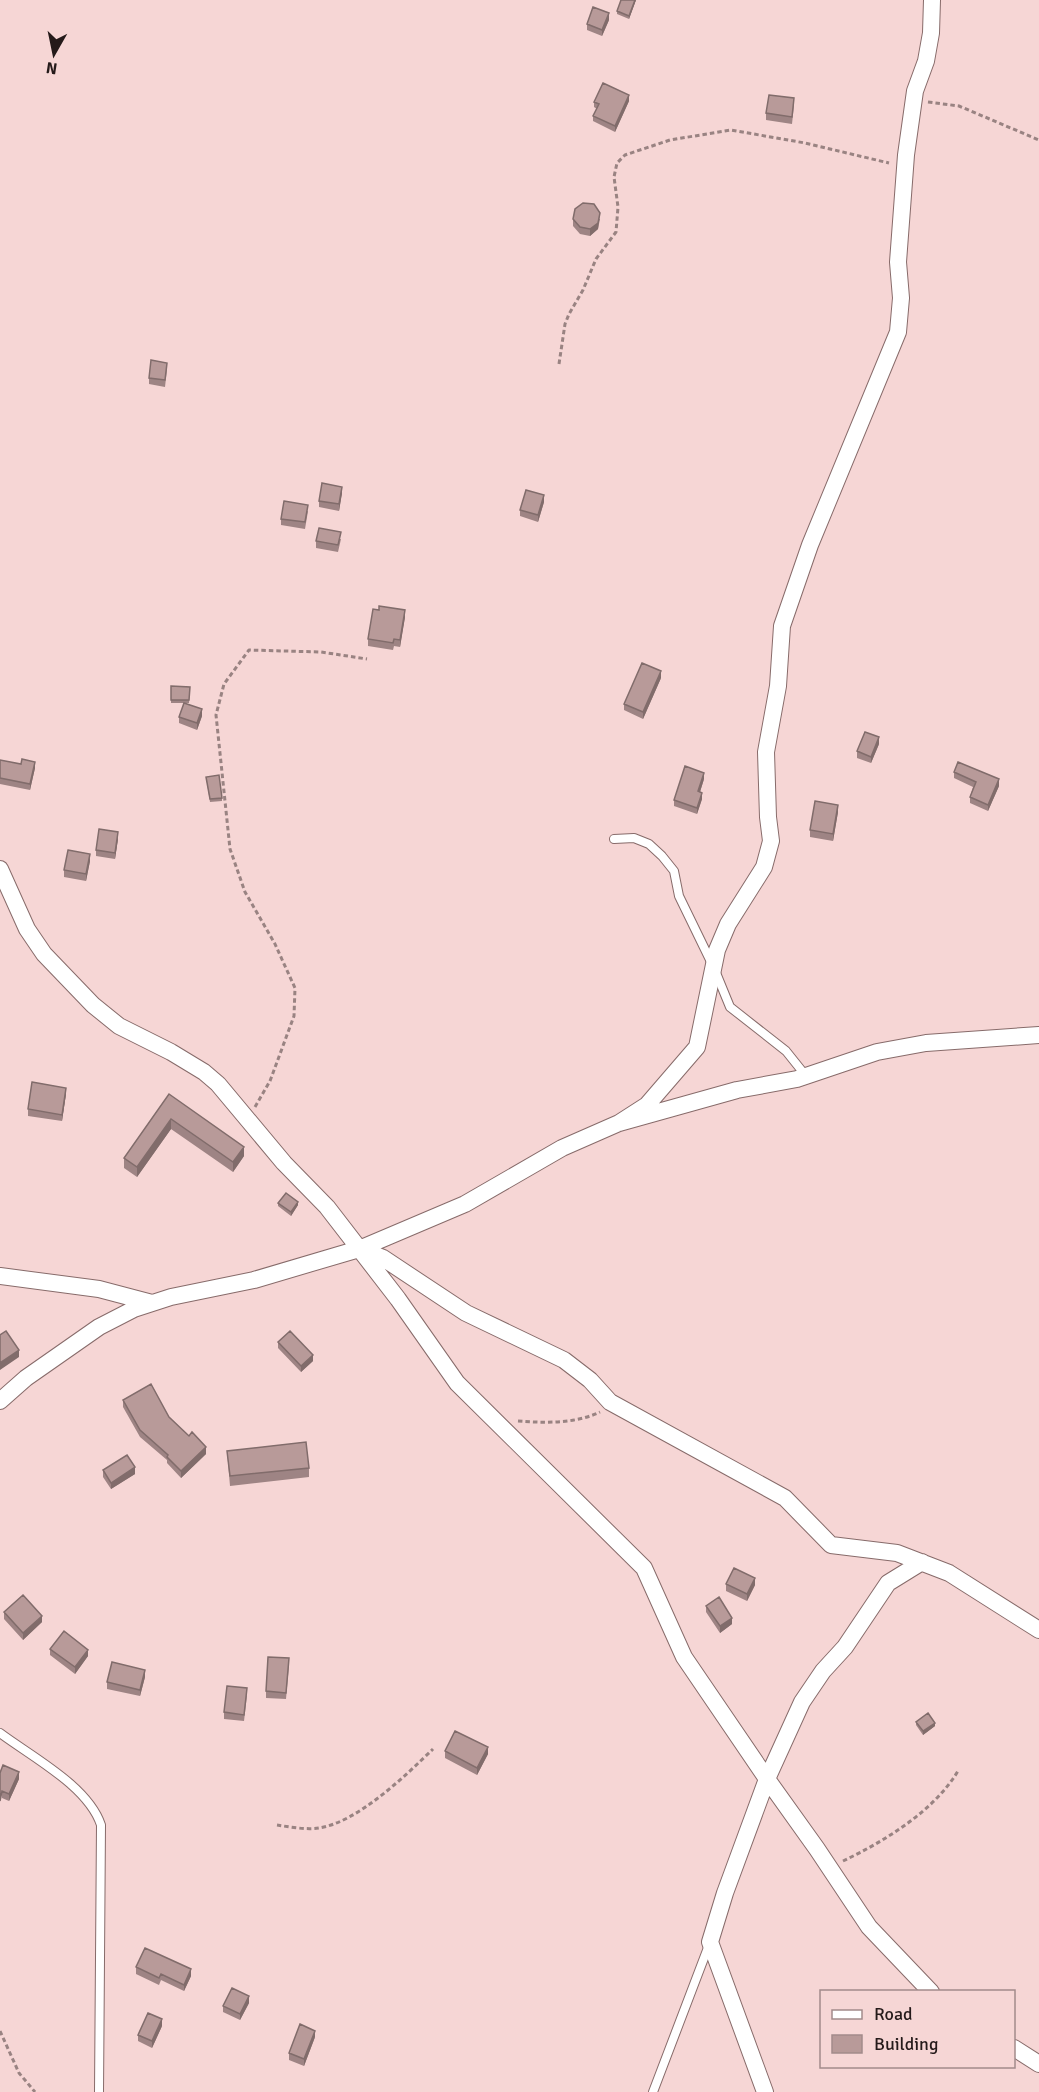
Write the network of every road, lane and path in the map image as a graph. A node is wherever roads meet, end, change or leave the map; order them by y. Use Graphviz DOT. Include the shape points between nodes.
graph roads {
  1 [pos="932,0"];
  2 [pos="913,101"];
  3 [pos="1039,140"];
  4 [pos="905,166"];
  5 [pos="559,364"];
  6 [pos="367,659"];
  7 [pos="614,839"];
  8 [pos="0,869"];
  9 [pos="714,968"];
  10 [pos="1039,1035"];
  11 [pos="806,1076"];
  12 [pos="248,1122"];
  13 [pos="618,1123"];
  14 [pos="359,1249"];
  15 [pos="0,1276"];
  16 [pos="153,1303"];
  17 [pos="0,1401"];
  18 [pos="615,1405"];
  19 [pos="496,1420"];
  20 [pos="922,1562"];
  21 [pos="1039,1630"];
  22 [pos="0,1733"];
  23 [pos="433,1749"];
  24 [pos="958,1771"];
  25 [pos="766,1779"];
  26 [pos="277,1825"];
  27 [pos="827,1867"];
  28 [pos="710,1942"];
  29 [pos="929,1990"];
  30 [pos="0,2031"];
  31 [pos="1015,2049"];
  32 [pos="1039,2064"];
  33 [pos="35,2092"];
  34 [pos="99,2092"];
  35 [pos="654,2092"];
  36 [pos="765,2092"];
  1 -- 2 [label="street" via="926,62"];
  2 -- 3 [label="path" via="959,106"];
  2 -- 4 [label="street"];
  4 -- 5 [label="path" via="805,142 731,130 670,140 625,155 617,163 614,177 616,232 596,259 569,314"];
  4 -- 9 [label="street" via="898,332 810,545 782,627 778,686 766,752 771,841 764,867 728,924"];
  6 -- 12 [label="path" via="321,652 249,650 224,684 216,715 230,849 245,892 295,988 294,1016 270,1082"];
  7 -- 9 [label="lane" via="634,838 649,844 674,871 679,896"];
  8 -- 12 [label="street" via="27,929 44,954 93,1005 119,1026 204,1072"];
  9 -- 11 [label="lane" via="730,1007 786,1051"];
  9 -- 13 [label="street" via="697,1047 646,1105"];
  10 -- 11 [label="street" via="926,1043 877,1052"];
  11 -- 13 [label="street" via="737,1090"];
  12 -- 14 [label="street" via="327,1207"];
  13 -- 14 [label="street" via="562,1148 465,1204"];
  14 -- 16 [label="street" via="254,1280"];
  14 -- 18 [label="street" via="382,1258 466,1313 564,1360"];
  14 -- 19 [label="street" via="457,1383"];
  15 -- 16 [label="street" via="99,1289"];
  16 -- 17 [label="street" via="99,1327"];
  18 -- 19 [label="path" via="568,1421"];
  18 -- 20 [label="street" via="785,1498 831,1545 897,1553"];
  19 -- 25 [label="street" via="644,1568 684,1657"];
  20 -- 21 [label="street" via="949,1573"];
  20 -- 25 [label="street" via="888,1583 845,1647 823,1671 802,1702"];
  22 -- 34 [label="lane" via="83,1794 101,1825"];
  23 -- 26 [label="path" via="395,1786 333,1825 317,1829"];
  24 -- 27 [label="path" via="948,1789 895,1831 855,1856"];
  25 -- 27 [label="street"];
  25 -- 28 [label="street"];
  27 -- 29 [label="street" via="869,1927"];
  28 -- 35 [label="lane"];
  28 -- 36 [label="street"];
  30 -- 33 [label="path" via="19,2073"];
  31 -- 32 [label="street"];
}
